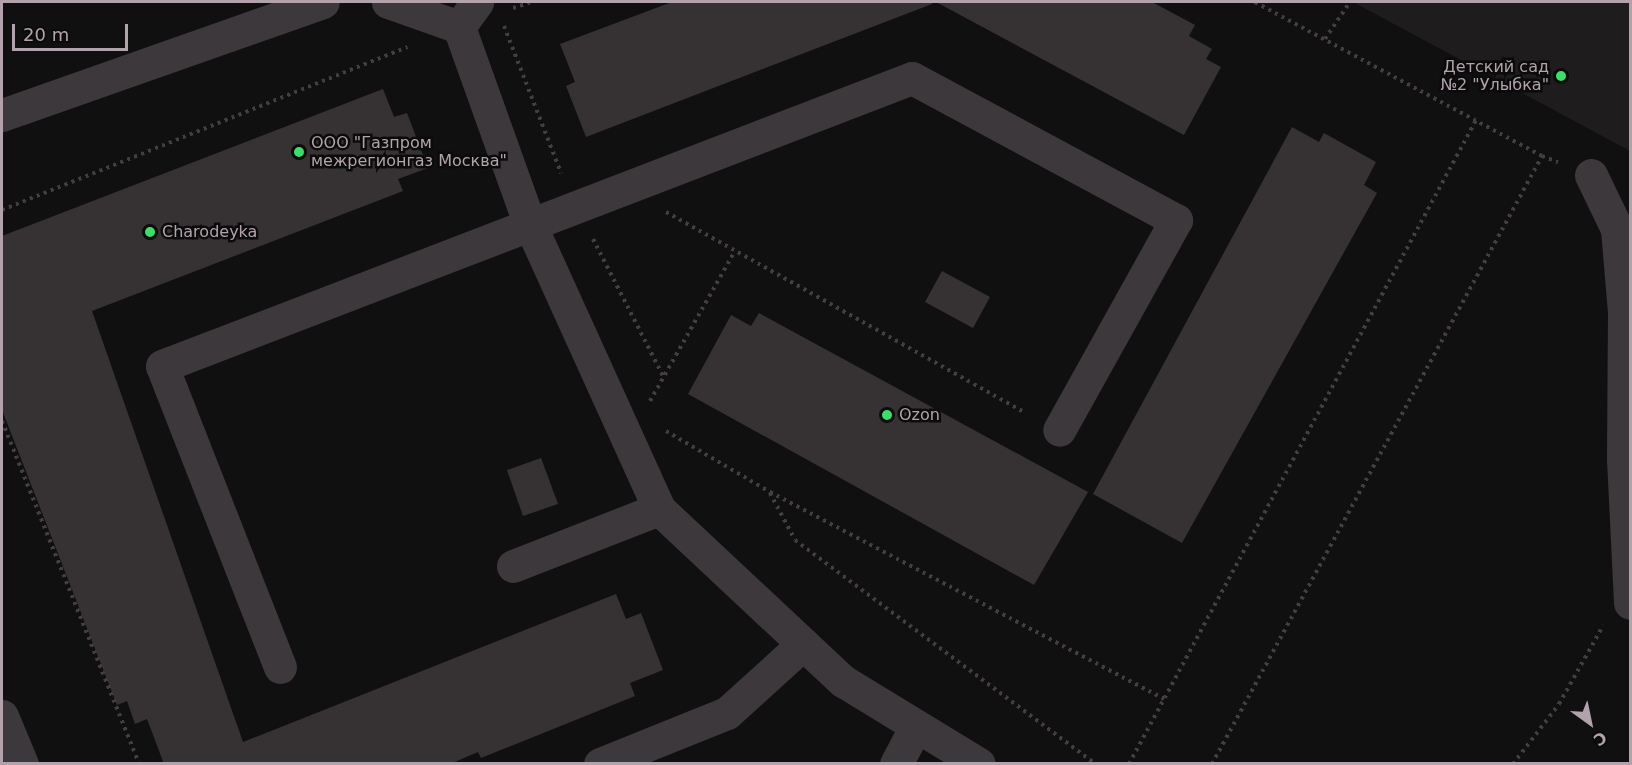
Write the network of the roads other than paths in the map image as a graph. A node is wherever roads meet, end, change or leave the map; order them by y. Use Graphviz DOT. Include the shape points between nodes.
graph roads {
  1 [pos="323,2"];
  2 [pos="388,2"];
  3 [pos="478,14"];
  4 [pos="2,115"];
  5 [pos="1591,175"];
  6 [pos="529,222"];
  7 [pos="1059,430"];
  8 [pos="659,509"];
  9 [pos="513,566"];
  10 [pos="1629,592"];
  11 [pos="803,644"];
  12 [pos="280,667"];
  13 [pos="2,716"];
  14 [pos="916,726"];
  15 [pos="22,764"];
  16 [pos="600,764"];
  17 [pos="896,764"];
  18 [pos="979,764"];
  1 -- 4 [label="lane"];
  2 -- 3 [label="lane"];
  3 -- 6 [label="lane"];
  5 -- 10 [label="lane" via="1617,229 1619,250"];
  6 -- 7 [label="lane" via="912,78 1176,220"];
  6 -- 8 [label="lane"];
  6 -- 12 [label="lane" via="162,366"];
  8 -- 9 [label="lane"];
  8 -- 11 [label="lane"];
  11 -- 14 [label="lane" via="843,681"];
  11 -- 16 [label="lane" via="727,713"];
  13 -- 15 [label="lane"];
  14 -- 17 [label="lane"];
  14 -- 18 [label="lane"];
}
